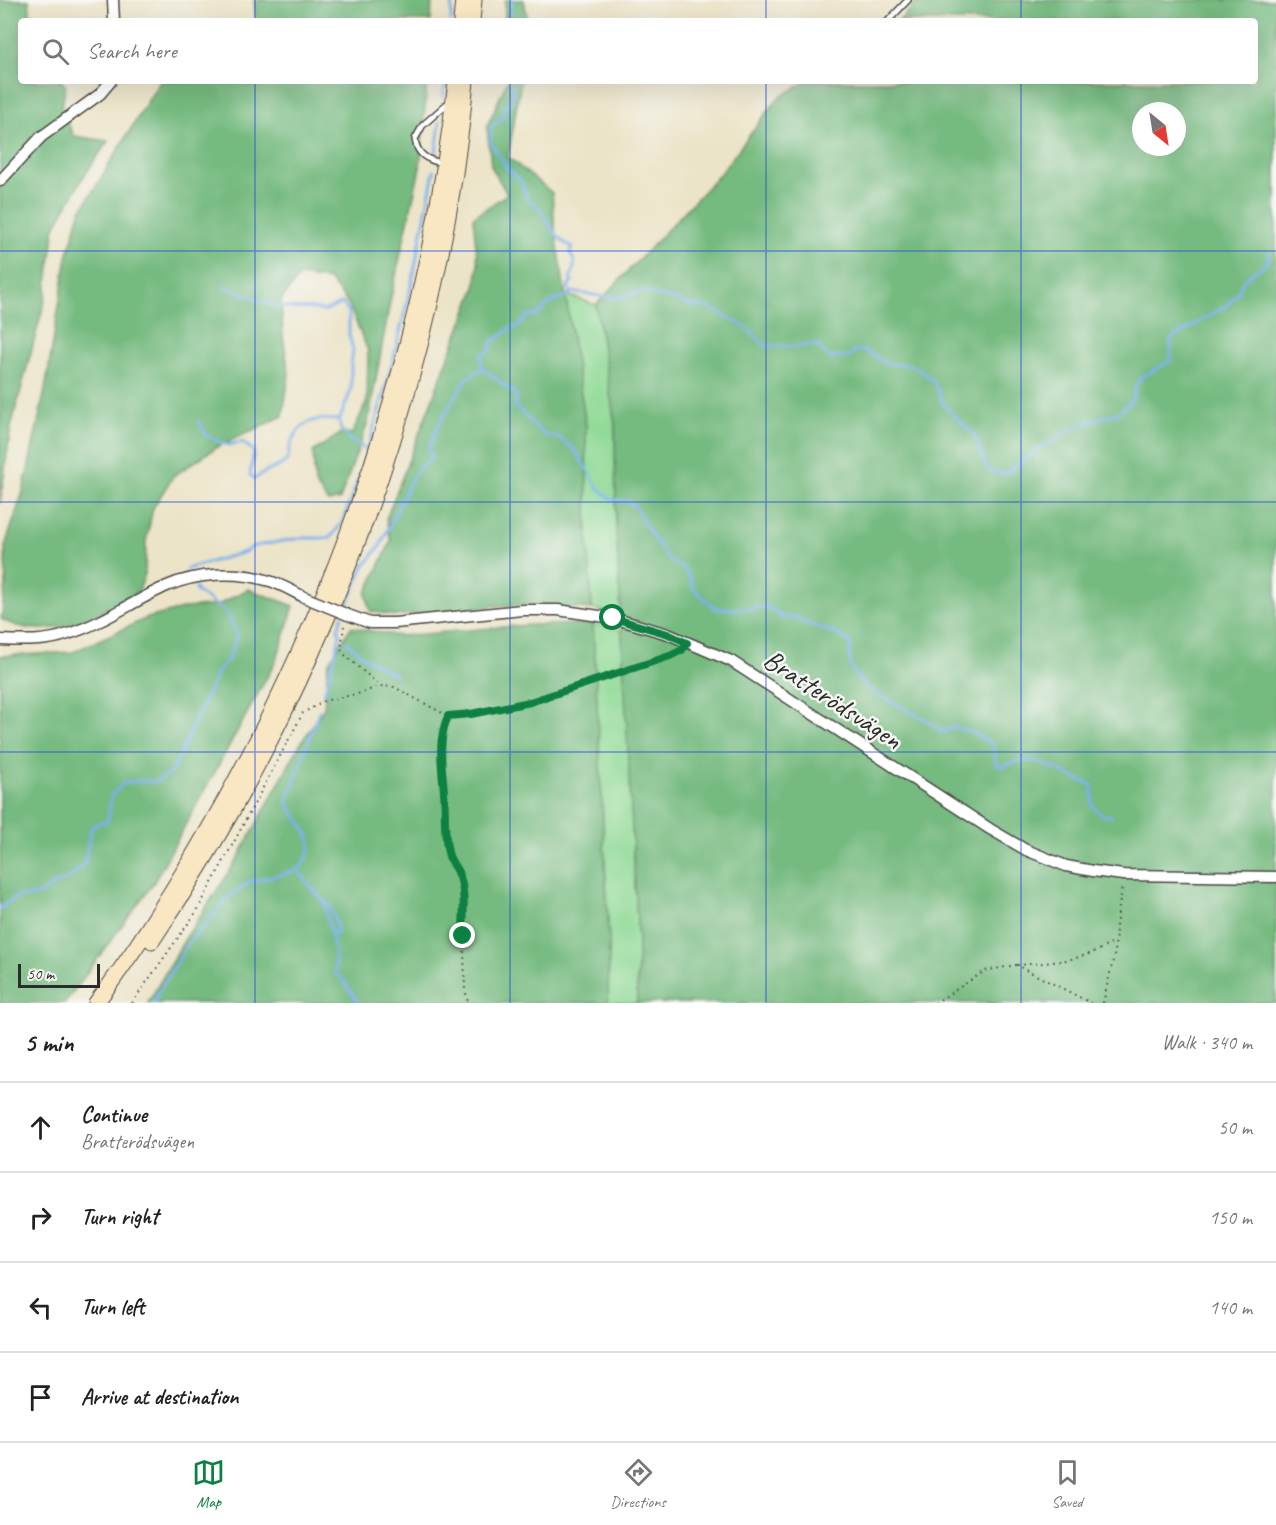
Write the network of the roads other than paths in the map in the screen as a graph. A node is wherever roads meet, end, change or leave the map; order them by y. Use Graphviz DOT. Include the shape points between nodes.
graph roads {
  1 [pos="113,0"];
  2 [pos="463,0"];
  3 [pos="474,0"];
  4 [pos="908,0"];
  5 [pos="114,18"];
  6 [pos="461,18"];
  7 [pos="472,18"];
  8 [pos="891,18"];
  9 [pos="108,84"];
  10 [pos="456,84"];
  11 [pos="465,84"];
  12 [pos="454,98"];
  13 [pos="450,165"];
  14 [pos="0,180"];
  15 [pos="0,640"];
  16 [pos="1276,877"];
  17 [pos="96,1003"];
  18 [pos="110,1003"];
  1 -- 5 [label="street"];
  2 -- 6 [label="main road"];
  3 -- 7 [label="main road"];
  4 -- 8 [label="lane"];
  9 -- 14 [label="street" via="41,137"];
  10 -- 12 [label="main road"];
  11 -- 13 [label="main road"];
  12 -- 13 [label="main road"];
  12 -- 13 [label="lane" via="423,125 415,139 425,158"];
  13 -- 17 [label="main road" via="414,323 385,427 338,560 286,682 229,793 150,926"];
  13 -- 18 [label="main road" via="442,245 424,326 396,430 353,555 261,758 199,868"];
  15 -- 16 [label="street, Bratterödsvägen, bridge" via="31,641 66,635 105,620 168,585 196,577 235,574 267,580 370,623 522,610 558,610 613,618 668,634 731,661 1026,850 1066,866 1123,875"];
}
